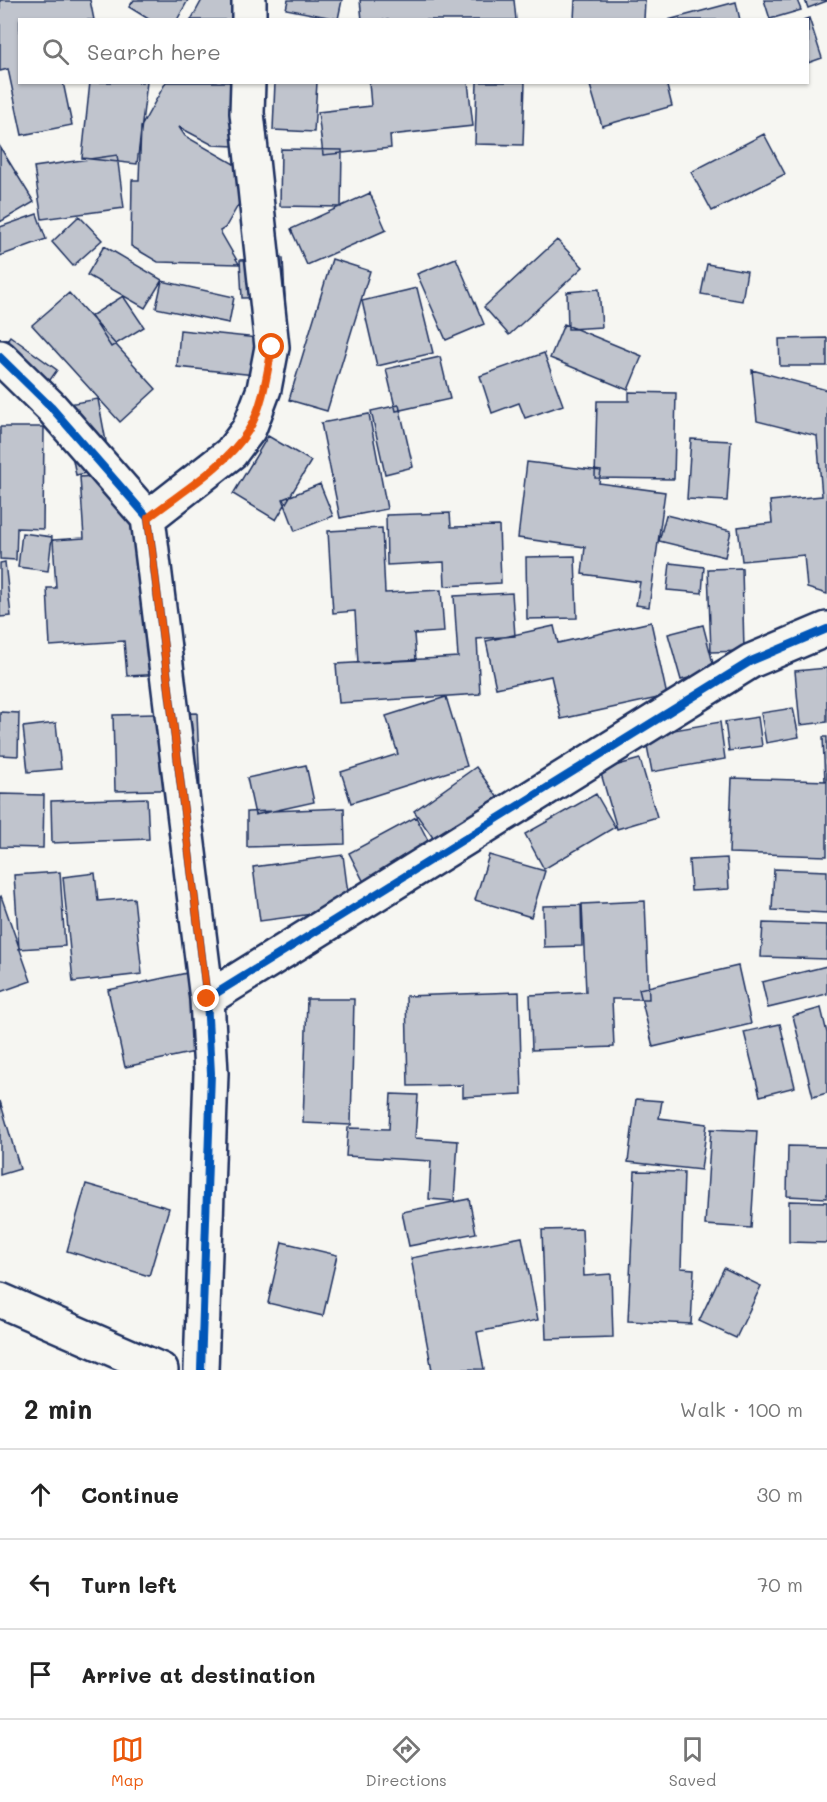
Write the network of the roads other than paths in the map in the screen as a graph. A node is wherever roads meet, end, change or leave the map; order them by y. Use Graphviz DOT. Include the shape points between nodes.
graph roads {
  1 [pos="249,0"];
  2 [pos="249,18"];
  3 [pos="248,84"];
  4 [pos="0,357"];
  5 [pos="148,518"];
  6 [pos="827,629"];
  7 [pos="207,999"];
  8 [pos="0,1300"];
  9 [pos="118,1361"];
  10 [pos="161,1370"];
  11 [pos="201,1370"];
  1 -- 2 [label="street"];
  3 -- 5 [label="street" via="247,113 272,347 264,389 249,429 231,453"];
  4 -- 5 [label="street" via="51,407"];
  5 -- 7 [label="street"];
  6 -- 7 [label="street" via="751,661"];
  7 -- 11 [label="street" via="211,1073"];
  8 -- 9 [label="street"];
  9 -- 10 [label="street"];
}
